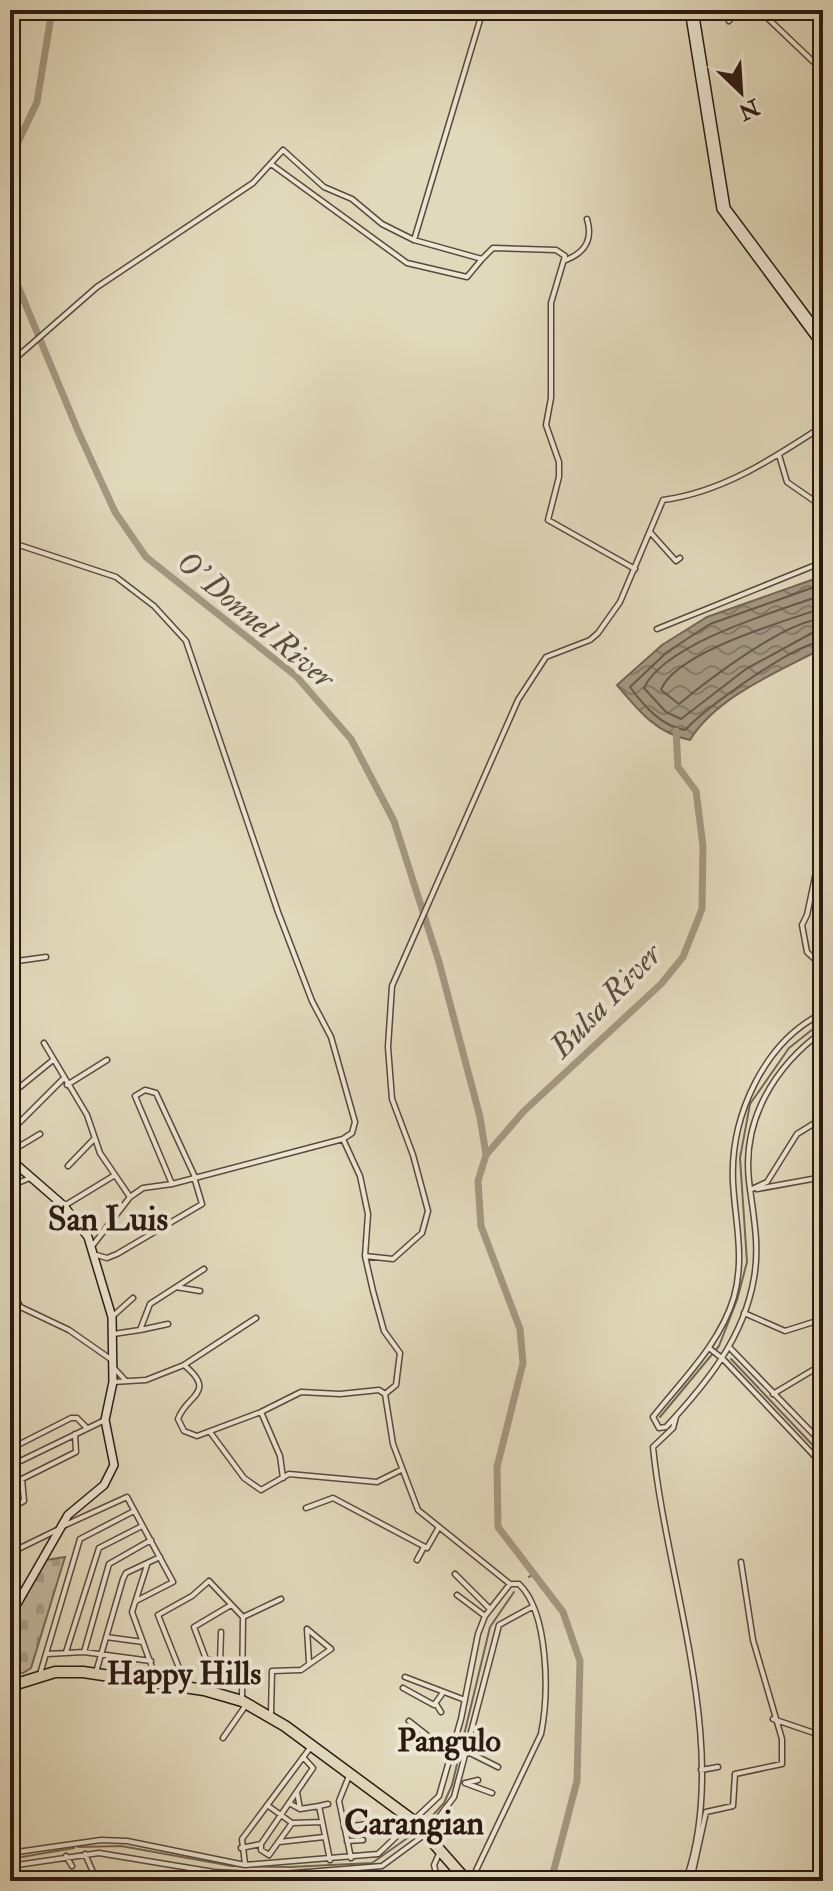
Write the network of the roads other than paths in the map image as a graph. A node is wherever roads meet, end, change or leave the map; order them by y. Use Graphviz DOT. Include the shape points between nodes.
graph roads {
  1 [pos="483,10"];
  2 [pos="691,10"];
  3 [pos="724,10"];
  4 [pos="759,10"];
  5 [pos="729,21"];
  6 [pos="697,41"];
  7 [pos="823,71"];
  8 [pos="271,164"];
  9 [pos="587,219"];
  10 [pos="414,240"];
  11 [pos="482,259"];
  12 [pos="566,260"];
  13 [pos="823,338"];
  14 [pos="823,347"];
  15 [pos="10,363"];
  16 [pos="823,426"];
  17 [pos="779,455"];
  18 [pos="823,507"];
  19 [pos="650,532"];
  20 [pos="10,543"];
  21 [pos="680,558"];
  22 [pos="823,562"];
  23 [pos="635,569"];
  24 [pos="657,629"];
  25 [pos="823,839"];
  26 [pos="46,957"];
  27 [pos="11,963"];
  28 [pos="823,967"];
  29 [pos="823,1013"];
  30 [pos="823,1031"];
  31 [pos="44,1043"];
  32 [pos="53,1060"];
  33 [pos="107,1060"];
  34 [pos="63,1079"];
  35 [pos="67,1085"];
  36 [pos="15,1087"];
  37 [pos="818,1121"];
  38 [pos="10,1132"];
  39 [pos="40,1134"];
  40 [pos="94,1139"];
  41 [pos="343,1139"];
  42 [pos="10,1152"];
  43 [pos="10,1159"];
  44 [pos="68,1166"];
  45 [pos="115,1175"];
  46 [pos="194,1177"];
  47 [pos="823,1177"];
  48 [pos="30,1178"];
  49 [pos="172,1184"];
  50 [pos="10,1186"];
  51 [pos="750,1190"];
  52 [pos="130,1197"];
  53 [pos="64,1206"];
  54 [pos="823,1229"];
  55 [pos="92,1250"];
  56 [pos="365,1256"];
  57 [pos="204,1269"];
  58 [pos="176,1287"];
  59 [pos="10,1291"];
  60 [pos="200,1291"];
  61 [pos="133,1298"];
  62 [pos="10,1302"];
  63 [pos="20,1306"];
  64 [pos="744,1313"];
  65 [pos="112,1317"];
  66 [pos="256,1318"];
  67 [pos="823,1319"];
  68 [pos="168,1324"];
  69 [pos="140,1330"];
  70 [pos="113,1334"];
  71 [pos="730,1348"];
  72 [pos="710,1349"];
  73 [pos="722,1358"];
  74 [pos="112,1363"];
  75 [pos="823,1364"];
  76 [pos="184,1365"];
  77 [pos="126,1381"];
  78 [pos="113,1382"];
  79 [pos="385,1394"];
  80 [pos="773,1394"];
  81 [pos="261,1412"];
  82 [pos="676,1416"];
  83 [pos="105,1420"];
  84 [pos="86,1427"];
  85 [pos="210,1431"];
  86 [pos="75,1434"];
  87 [pos="823,1444"];
  88 [pos="10,1449"];
  89 [pos="823,1465"];
  90 [pos="10,1466"];
  91 [pos="401,1470"];
  92 [pos="283,1478"];
  93 [pos="22,1479"];
  94 [pos="10,1485"];
  95 [pos="10,1508"];
  96 [pos="306,1508"];
  97 [pos="134,1511"];
  98 [pos="142,1526"];
  99 [pos="439,1527"];
  100 [pos="60,1528"];
  101 [pos="151,1540"];
  102 [pos="426,1547"];
  103 [pos="433,1551"];
  104 [pos="10,1553"];
  105 [pos="160,1557"];
  106 [pos="417,1560"];
  107 [pos="741,1562"];
  108 [pos="147,1563"];
  109 [pos="455,1574"];
  110 [pos="510,1584"];
  111 [pos="457,1595"];
  112 [pos="281,1599"];
  113 [pos="136,1601"];
  114 [pos="12,1604"];
  115 [pos="231,1605"];
  116 [pos="532,1607"];
  117 [pos="490,1609"];
  118 [pos="10,1616"];
  119 [pos="485,1616"];
  120 [pos="243,1617"];
  121 [pos="221,1632"];
  122 [pos="106,1637"];
  123 [pos="143,1642"];
  124 [pos="66,1652"];
  125 [pos="84,1652"];
  126 [pos="46,1654"];
  127 [pos="100,1655"];
  128 [pos="151,1661"];
  129 [pos="309,1662"];
  130 [pos="220,1663"];
  131 [pos="245,1668"];
  132 [pos="10,1673"];
  133 [pos="96,1673"];
  134 [pos="39,1676"];
  135 [pos="405,1677"];
  136 [pos="158,1683"];
  137 [pos="12,1685"];
  138 [pos="182,1687"];
  139 [pos="403,1688"];
  140 [pos="442,1694"];
  141 [pos="465,1700"];
  142 [pos="245,1702"];
  143 [pos="436,1704"];
  144 [pos="441,1712"];
  145 [pos="271,1716"];
  146 [pos="773,1719"];
  147 [pos="409,1721"];
  148 [pos="823,1736"];
  149 [pos="223,1738"];
  150 [pos="311,1746"];
  151 [pos="468,1752"];
  152 [pos="452,1755"];
  153 [pos="303,1757"];
  154 [pos="498,1767"];
  155 [pos="718,1767"];
  156 [pos="701,1770"];
  157 [pos="350,1774"];
  158 [pos="478,1780"];
  159 [pos="462,1782"];
  160 [pos="297,1792"];
  161 [pos="492,1793"];
  162 [pos="289,1803"];
  163 [pos="328,1804"];
  164 [pos="267,1805"];
  165 [pos="319,1806"];
  166 [pos="300,1809"];
  167 [pos="280,1815"];
  168 [pos="322,1822"];
  169 [pos="415,1822"];
  170 [pos="292,1823"];
  171 [pos="368,1824"];
  172 [pos="344,1827"];
  173 [pos="427,1833"];
  174 [pos="325,1837"];
  175 [pos="363,1840"];
  176 [pos="347,1841"];
  177 [pos="76,1842"];
  178 [pos="279,1842"];
  179 [pos="261,1844"];
  180 [pos="241,1848"];
  181 [pos="442,1849"];
  182 [pos="10,1853"];
  183 [pos="85,1854"];
  184 [pos="75,1855"];
  185 [pos="66,1856"];
  186 [pos="351,1858"];
  187 [pos="330,1860"];
  188 [pos="245,1865"];
  189 [pos="10,1866"];
  190 [pos="72,1866"];
  191 [pos="467,1880"];
  192 [pos="688,1880"];
  193 [pos="97,1881"];
  194 [pos="437,1881"];
  1 -- 10 [label="street"];
  2 -- 6 [label="main road"];
  3 -- 5 [label="street"];
  4 -- 7 [label="street"];
  6 -- 13 [label="main road" via="728,214"];
  6 -- 14 [label="main road" via="723,216"];
  8 -- 10 [label="street" via="287,150 324,187"];
  8 -- 11 [label="street" via="407,263 467,277"];
  8 -- 15 [label="street" via="238,195 87,295"];
  9 -- 12 [label="street" via="587,244"];
  10 -- 11 [label="street"];
  11 -- 12 [label="street" via="493,248 556,250"];
  12 -- 23 [label="street" via="551,303 546,425 559,477 547,519"];
  16 -- 17 [label="street"];
  17 -- 18 [label="street" via="787,482"];
  17 -- 19 [label="street" via="738,477 663,500"];
  19 -- 21 [label="street" via="676,561"];
  19 -- 23 [label="street"];
  20 -- 41 [label="street" via="116,577 154,606 191,649 278,912 331,1037 355,1122"];
  22 -- 24 [label="street"];
  23 -- 56 [label="street" via="595,637 548,655 518,700 392,986 392,1099 428,1211 422,1233 399,1255 388,1261"];
  25 -- 28 [label="street" via="802,925 807,952"];
  26 -- 27 [label="street"];
  29 -- 72 [label="street" via="775,1054 744,1111 733,1172 739,1271 727,1316"];
  30 -- 51 [label="street" via="788,1061 761,1103 749,1148"];
  31 -- 32 [label="street"];
  32 -- 34 [label="street"];
  32 -- 36 [label="street"];
  33 -- 35 [label="street"];
  34 -- 35 [label="street"];
  34 -- 38 [label="street"];
  35 -- 40 [label="street" via="87,1115"];
  37 -- 51 [label="street" via="797,1134 767,1182"];
  39 -- 42 [label="street"];
  40 -- 44 [label="street"];
  40 -- 45 [label="street"];
  41 -- 46 [label="street"];
  41 -- 56 [label="street" via="360,1176 368,1214"];
  43 -- 48 [label="main road"];
  45 -- 52 [label="street"];
  45 -- 53 [label="street"];
  46 -- 49 [label="street"];
  46 -- 49 [label="street" via="156,1093 145,1090 135,1096"];
  46 -- 55 [label="street" via="202,1204 117,1254 107,1258"];
  47 -- 51 [label="street"];
  48 -- 50 [label="street"];
  48 -- 53 [label="main road"];
  49 -- 52 [label="street" via="143,1188"];
  51 -- 64 [label="street" via="757,1257"];
  52 -- 55 [label="street"];
  53 -- 55 [label="main road" via="85,1231"];
  54 -- 67 [label="street" via="817,1312"];
  55 -- 65 [label="main road"];
  56 -- 79 [label="street" via="384,1331 400,1353 396,1385"];
  57 -- 58 [label="street"];
  58 -- 60 [label="street"];
  58 -- 69 [label="street" via="150,1304"];
  59 -- 63 [label="street"];
  61 -- 65 [label="street"];
  62 -- 63 [label="street"];
  63 -- 74 [label="street" via="69,1330"];
  64 -- 67 [label="street" via="785,1331"];
  64 -- 71 [label="street"];
  65 -- 70 [label="main road"];
  66 -- 76 [label="street"];
  68 -- 69 [label="street"];
  69 -- 70 [label="street"];
  70 -- 74 [label="main road"];
  71 -- 73 [label="street"];
  71 -- 80 [label="street"];
  72 -- 73 [label="street"];
  72 -- 82 [label="street" via="652,1419 662,1429"];
  73 -- 82 [label="street"];
  73 -- 89 [label="street"];
  74 -- 77 [label="street"];
  74 -- 78 [label="main road"];
  75 -- 80 [label="street"];
  76 -- 77 [label="street" via="146,1380"];
  76 -- 85 [label="street" via="199,1381 199,1391 178,1419 191,1435"];
  77 -- 78 [label="street"];
  78 -- 83 [label="main road"];
  79 -- 81 [label="street" via="374,1389 352,1394 301,1392"];
  79 -- 91 [label="street"];
  80 -- 87 [label="street"];
  81 -- 85 [label="street"];
  81 -- 92 [label="street" via="280,1456"];
  82 -- 156 [label="street" via="673,1428 653,1447 661,1516 692,1664"];
  83 -- 84 [label="street"];
  83 -- 100 [label="main road" via="114,1465 111,1475"];
  84 -- 86 [label="street"];
  84 -- 88 [label="street" via="71,1418"];
  85 -- 92 [label="street" via="256,1488"];
  86 -- 90 [label="street"];
  86 -- 93 [label="street" via="76,1452"];
  91 -- 92 [label="street" via="377,1482 289,1474"];
  91 -- 99 [label="street" via="418,1510"];
  93 -- 94 [label="street"];
  93 -- 95 [label="street" via="24,1501"];
  96 -- 102 [label="street" via="333,1498"];
  97 -- 98 [label="street"];
  97 -- 100 [label="street" via="125,1497"];
  97 -- 126 [label="street" via="80,1539"];
  98 -- 101 [label="street"];
  98 -- 124 [label="street" via="99,1548"];
  99 -- 102 [label="street"];
  99 -- 110 [label="street"];
  100 -- 104 [label="street"];
  100 -- 114 [label="main road"];
  101 -- 105 [label="street"];
  101 -- 125 [label="street" via="109,1564"];
  102 -- 103 [label="street"];
  102 -- 106 [label="street"];
  105 -- 108 [label="street"];
  105 -- 113 [label="street" via="173,1582"];
  107 -- 146 [label="street"];
  108 -- 113 [label="street"];
  108 -- 122 [label="street" via="123,1579"];
  109 -- 117 [label="street"];
  110 -- 116 [label="street" via="527,1592"];
  110 -- 117 [label="street"];
  111 -- 119 [label="street"];
  112 -- 120 [label="street"];
  113 -- 123 [label="street" via="132,1616"];
  114 -- 118 [label="main road"];
  115 -- 120 [label="street"];
  115 -- 130 [label="street" via="194,1627 206,1659"];
  115 -- 138 [label="street" via="209,1581 158,1615"];
  116 -- 151 [label="street" via="499,1625"];
  116 -- 191 [label="street" via="542,1637 541,1734"];
  117 -- 119 [label="street"];
  119 -- 141 [label="street"];
  120 -- 131 [label="street"];
  121 -- 130 [label="street"];
  122 -- 123 [label="street"];
  122 -- 127 [label="street"];
  123 -- 128 [label="street"];
  124 -- 125 [label="street"];
  124 -- 126 [label="street"];
  125 -- 127 [label="street"];
  126 -- 134 [label="street"];
  127 -- 128 [label="street"];
  127 -- 133 [label="street"];
  128 -- 136 [label="street"];
  129 -- 129 [label="street" via="324,1657 331,1647 307,1629"];
  129 -- 145 [label="street" via="301,1670 271,1673"];
  130 -- 131 [label="street"];
  131 -- 142 [label="street"];
  132 -- 137 [label="main road"];
  133 -- 134 [label="highway"];
  133 -- 136 [label="highway"];
  134 -- 137 [label="highway"];
  135 -- 140 [label="street"];
  136 -- 138 [label="highway"];
  138 -- 142 [label="highway"];
  139 -- 143 [label="street"];
  140 -- 141 [label="street"];
  140 -- 143 [label="street"];
  141 -- 152 [label="street"];
  142 -- 145 [label="highway"];
  142 -- 149 [label="street"];
  143 -- 144 [label="street"];
  145 -- 150 [label="highway"];
  146 -- 148 [label="street"];
  146 -- 192 [label="street" via="782,1739 782,1764 735,1774 733,1806 706,1812"];
  147 -- 152 [label="street"];
  150 -- 153 [label="street"];
  150 -- 157 [label="highway"];
  151 -- 154 [label="street"];
  151 -- 159 [label="street"];
  152 -- 169 [label="street" via="439,1796"];
  153 -- 160 [label="street" via="313,1768"];
  153 -- 164 [label="street"];
  155 -- 156 [label="street"];
  156 -- 192 [label="street"];
  157 -- 169 [label="highway"];
  157 -- 172 [label="street" via="339,1796"];
  158 -- 159 [label="street"];
  159 -- 161 [label="street"];
  159 -- 173 [label="street"];
  160 -- 162 [label="street"];
  160 -- 166 [label="street"];
  162 -- 166 [label="street"];
  162 -- 167 [label="street"];
  163 -- 165 [label="street"];
  164 -- 167 [label="street"];
  164 -- 180 [label="street"];
  165 -- 166 [label="street"];
  165 -- 168 [label="street"];
  167 -- 170 [label="street"];
  167 -- 179 [label="street"];
  168 -- 170 [label="street"];
  168 -- 174 [label="street"];
  169 -- 173 [label="highway"];
  169 -- 186 [label="street" via="378,1854"];
  170 -- 178 [label="street"];
  171 -- 172 [label="street"];
  172 -- 176 [label="street"];
  173 -- 181 [label="highway"];
  173 -- 183 [label="street" via="382,1866 270,1875"];
  174 -- 178 [label="street"];
  174 -- 187 [label="street"];
  175 -- 176 [label="street"];
  176 -- 186 [label="street"];
  177 -- 182 [label="street"];
  177 -- 184 [label="street"];
  177 -- 188 [label="street" via="127,1841"];
  178 -- 179 [label="street" via="266,1855"];
  179 -- 180 [label="street"];
  180 -- 188 [label="street"];
  181 -- 191 [label="highway"];
  181 -- 194 [label="street" via="434,1865"];
  183 -- 184 [label="street"];
  183 -- 193 [label="street"];
  184 -- 185 [label="street"];
  185 -- 189 [label="street"];
  185 -- 190 [label="street"];
  186 -- 187 [label="street"];
  187 -- 188 [label="street"];
}
